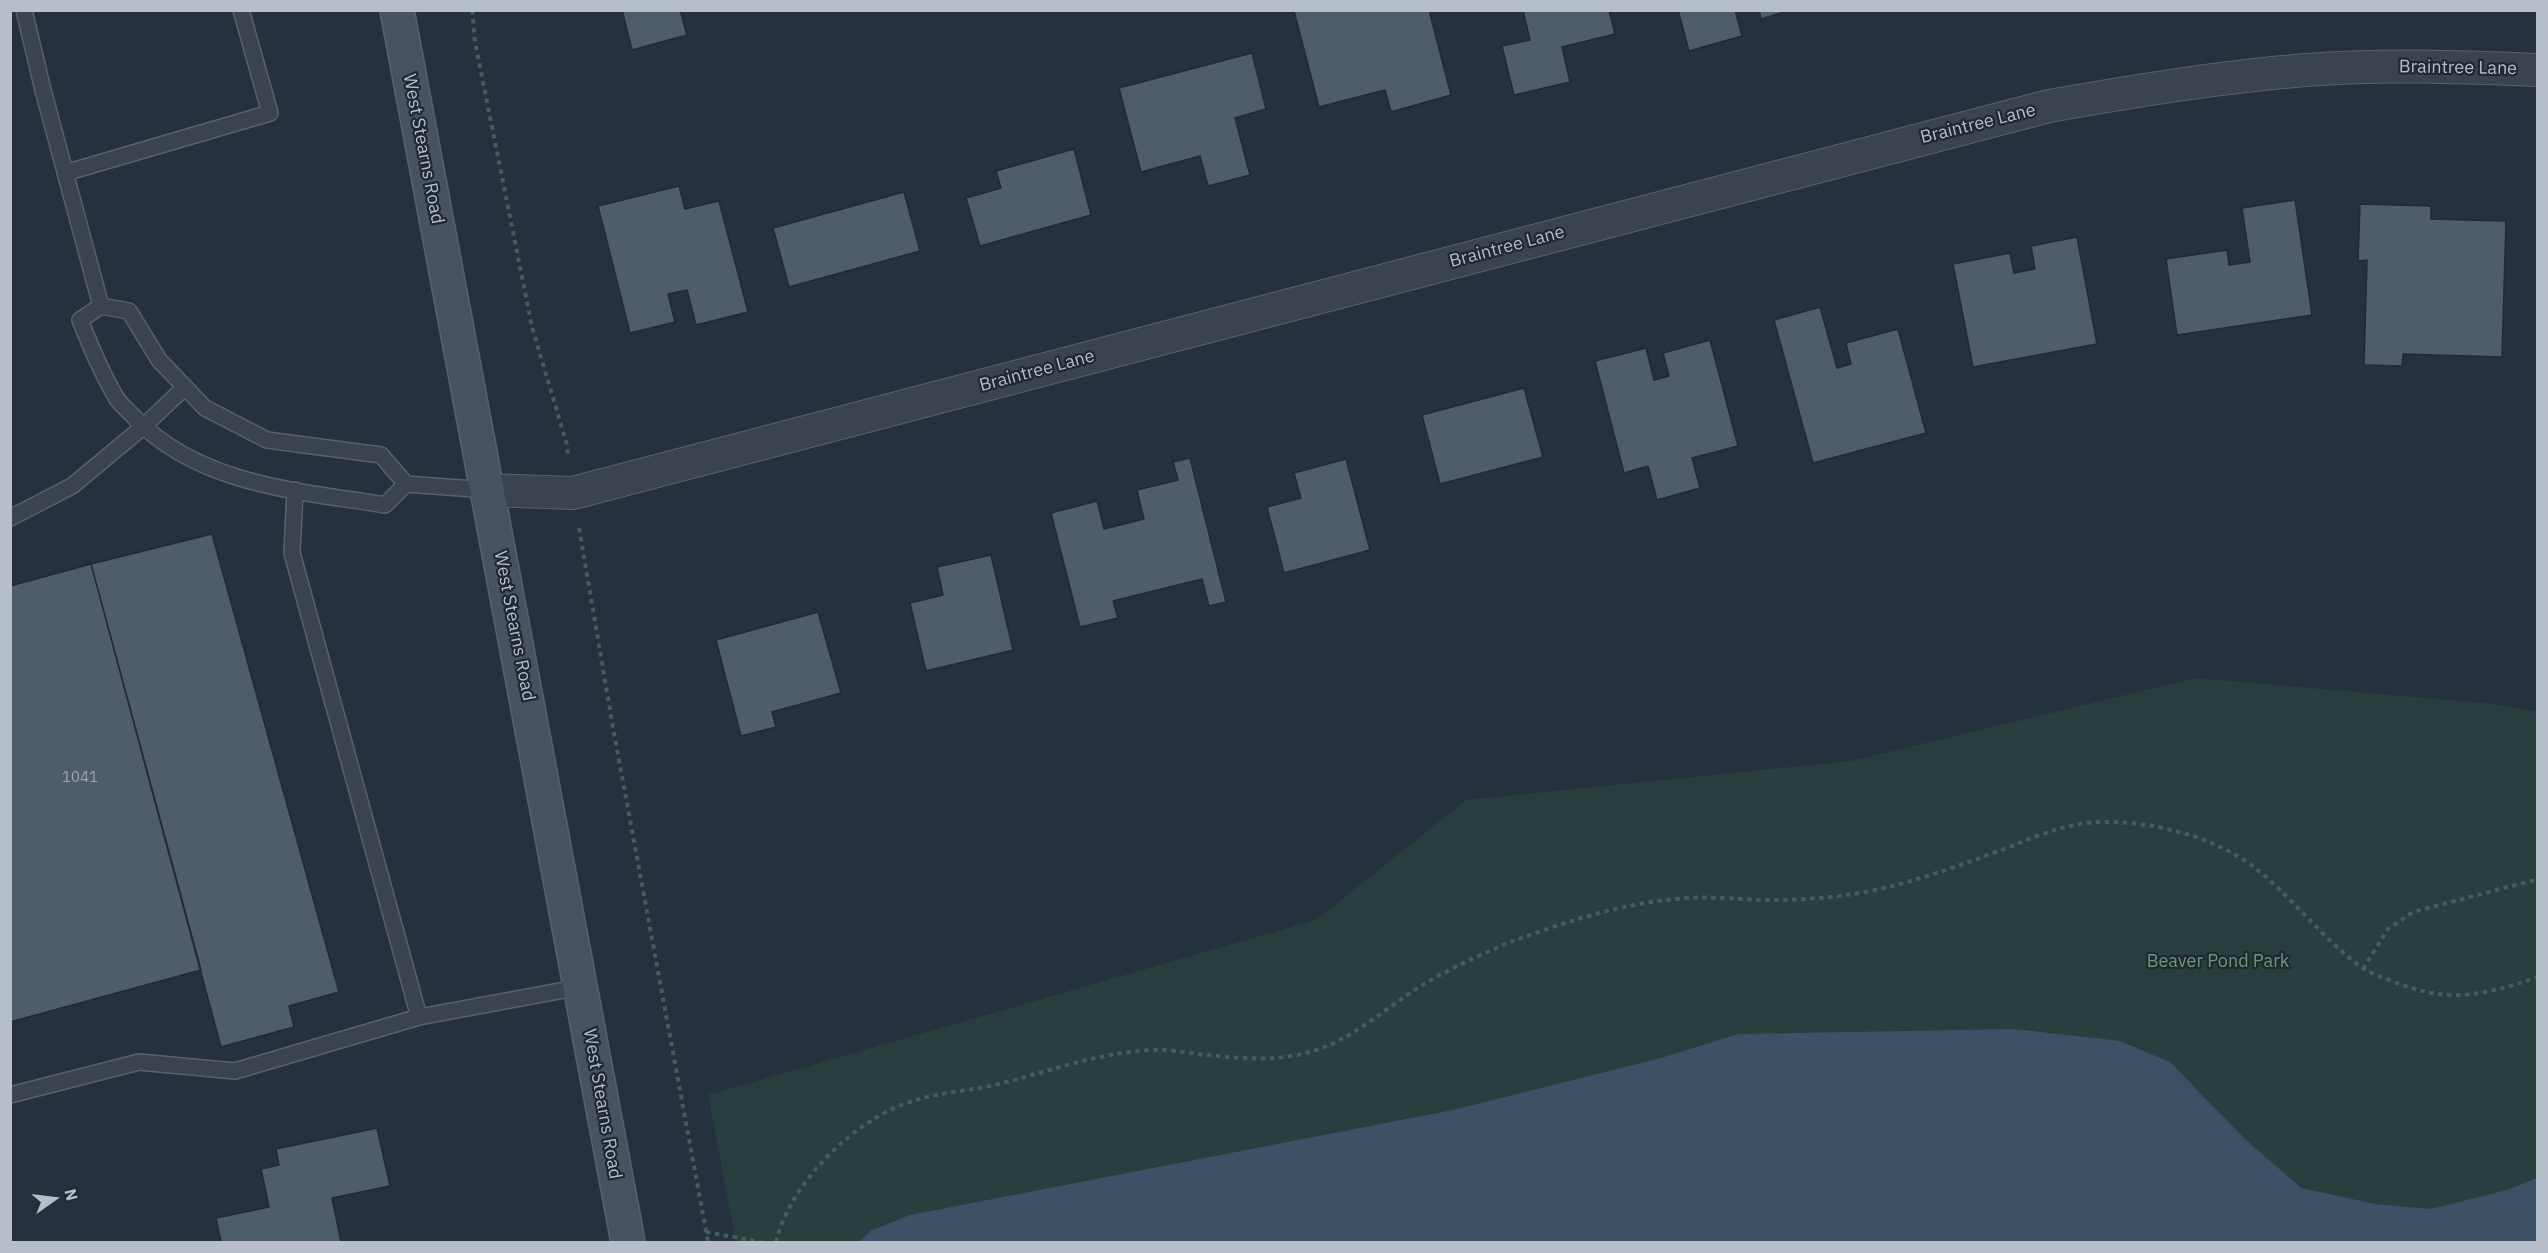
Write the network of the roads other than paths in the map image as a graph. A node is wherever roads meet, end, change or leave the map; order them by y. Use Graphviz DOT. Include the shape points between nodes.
graph roads {
  1 [pos="24,10"];
  2 [pos="241,10"];
  3 [pos="397,10"];
  4 [pos="2538,70"];
  5 [pos="65,173"];
  6 [pos="101,306"];
  7 [pos="184,388"];
  8 [pos="143,427"];
  9 [pos="406,484"];
  10 [pos="295,490"];
  11 [pos="488,490"];
  12 [pos="10,518"];
  13 [pos="581,987"];
  14 [pos="419,1017"];
  15 [pos="10,1095"];
  16 [pos="628,1242"];
  1 -- 5 [label="lane"];
  2 -- 5 [label="lane" via="270,113"];
  3 -- 11 [label="main road, West Stearns Road"];
  4 -- 11 [label="street, Braintree Lane" via="2430,66 2307,70 2170,84 2049,106 573,493"];
  5 -- 6 [label="lane"];
  6 -- 7 [label="lane" via="129,311 159,360"];
  6 -- 8 [label="lane" via="80,320 118,400"];
  7 -- 8 [label="lane"];
  7 -- 9 [label="lane" via="205,408 267,440 381,455"];
  8 -- 10 [label="lane" via="173,450 220,473"];
  8 -- 12 [label="lane" via="72,486"];
  9 -- 10 [label="lane" via="385,505"];
  9 -- 11 [label="lane"];
  10 -- 14 [label="lane" via="292,553"];
  11 -- 13 [label="main road, West Stearns Road"];
  13 -- 14 [label="lane"];
  13 -- 16 [label="main road, West Stearns Road"];
  14 -- 15 [label="lane" via="235,1071 139,1062"];
}
